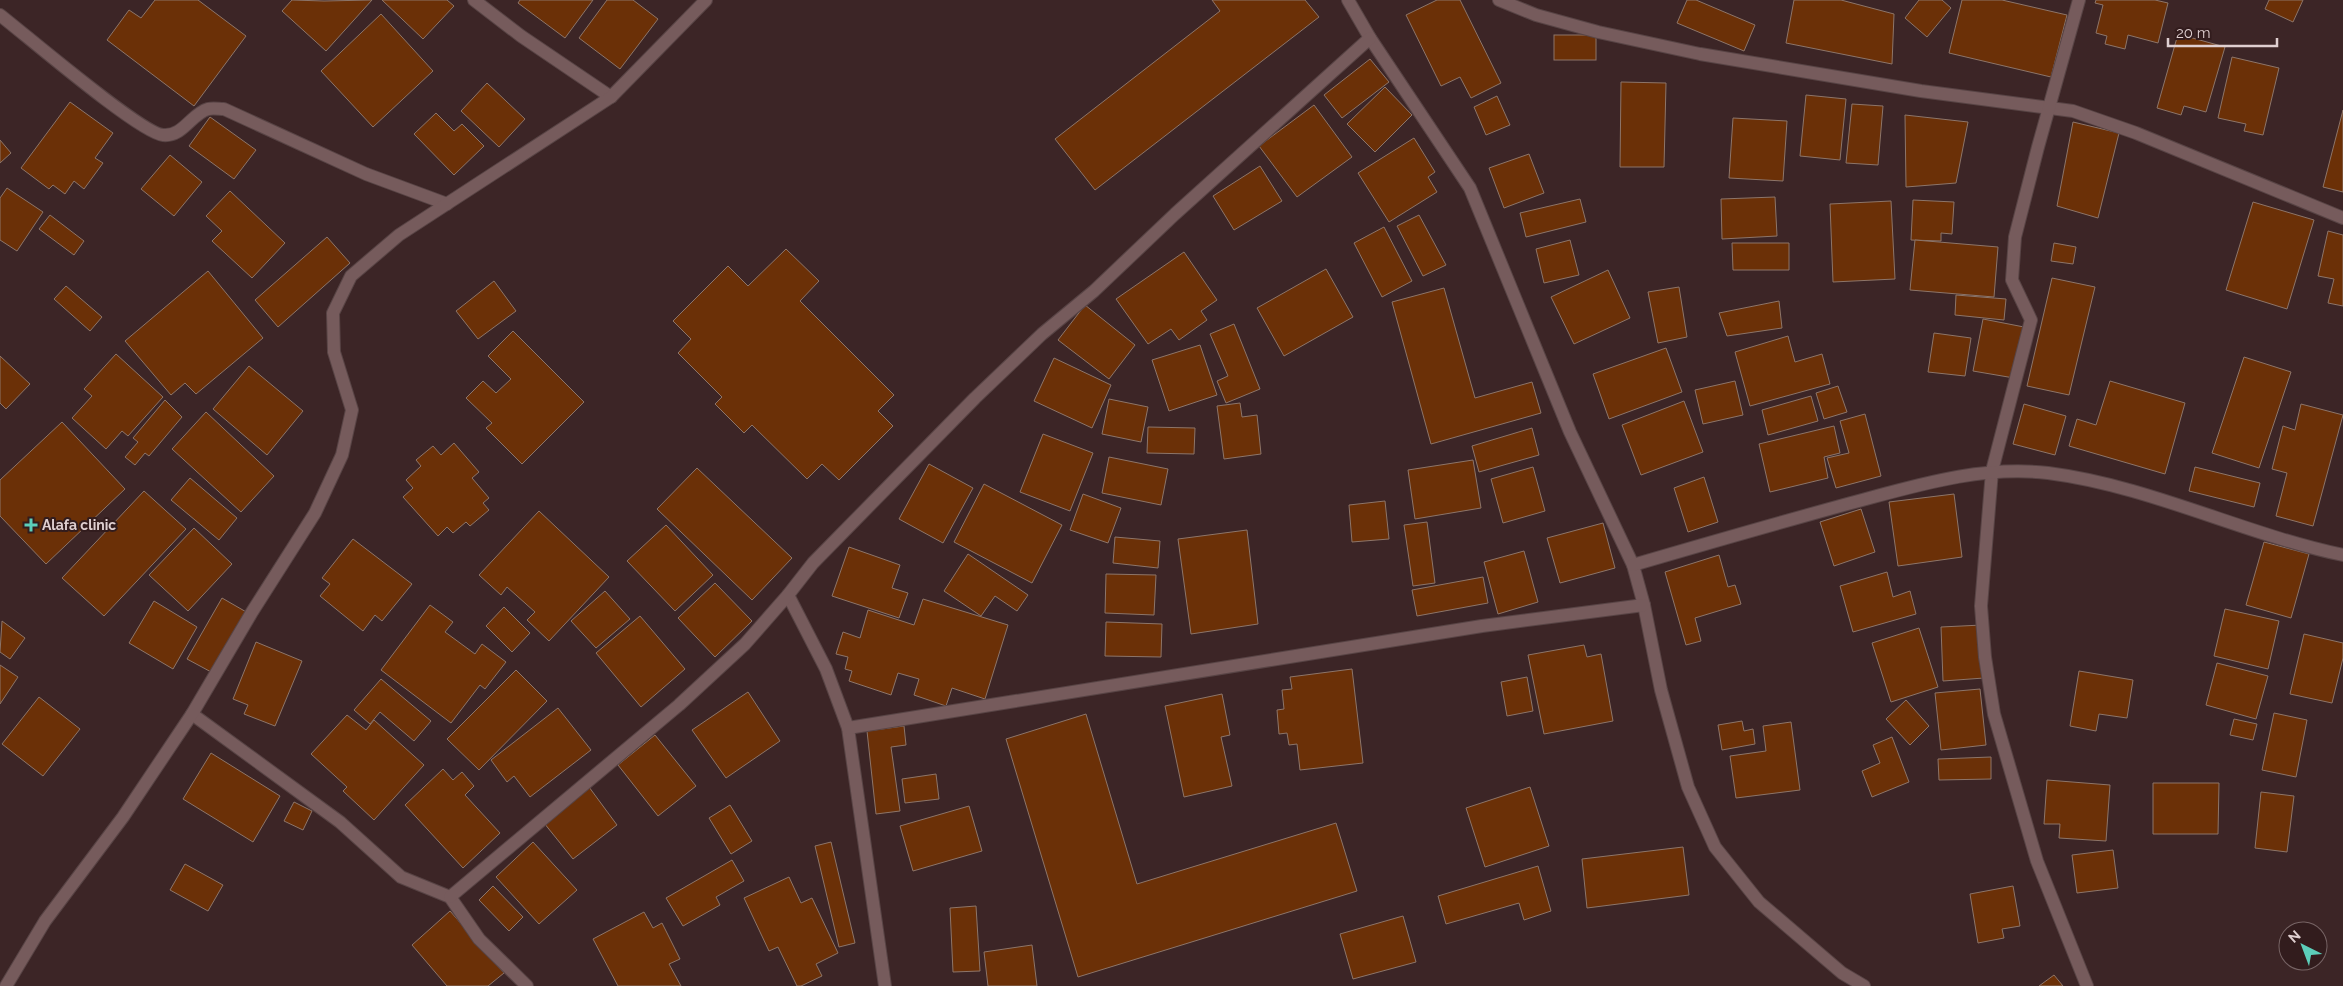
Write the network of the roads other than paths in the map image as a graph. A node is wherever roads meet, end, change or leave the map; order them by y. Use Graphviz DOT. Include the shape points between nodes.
graph roads {
  1 [pos="474,0"];
  2 [pos="706,0"];
  3 [pos="1348,0"];
  4 [pos="1499,0"];
  5 [pos="2079,0"];
  6 [pos="0,15"];
  7 [pos="1370,38"];
  8 [pos="611,97"];
  9 [pos="2050,108"];
  10 [pos="447,204"];
  11 [pos="2343,218"];
  12 [pos="1992,471"];
  13 [pos="2343,555"];
  14 [pos="1633,565"];
  15 [pos="788,595"];
  16 [pos="1644,605"];
  17 [pos="192,714"];
  18 [pos="848,728"];
  19 [pos="450,897"];
  20 [pos="6,986"];
  21 [pos="528,986"];
  22 [pos="886,986"];
  23 [pos="1864,986"];
  24 [pos="2087,986"];
  1 -- 8 [label="street"];
  2 -- 8 [label="street"];
  3 -- 7 [label="street"];
  4 -- 9 [label="street" via="1572,25 1700,54 1921,91"];
  5 -- 9 [label="street"];
  6 -- 10 [label="street" via="108,101 162,135 175,134 208,109 224,109 366,174"];
  7 -- 14 [label="street" via="1470,188 1570,432"];
  7 -- 15 [label="street" via="1174,214 1094,291 1035,340 813,563"];
  8 -- 10 [label="street"];
  9 -- 11 [label="street" via="2073,110 2094,117"];
  9 -- 12 [label="street" via="2015,237 2012,280 2031,320"];
  10 -- 17 [label="street" via="399,235 351,276 333,313 334,352 352,410 342,456 315,513"];
  12 -- 13 [label="street" via="2047,473 2109,485 2296,544"];
  12 -- 14 [label="street" via="1892,492"];
  12 -- 24 [label="street" via="1981,606 1994,714 2037,861"];
  14 -- 16 [label="street"];
  15 -- 18 [label="street" via="826,669"];
  15 -- 19 [label="street" via="744,644 679,705"];
  16 -- 18 [label="street" via="1482,626"];
  16 -- 23 [label="street" via="1661,690 1688,786 1715,847 1759,902 1842,973"];
  17 -- 19 [label="street" via="340,822 401,877"];
  17 -- 20 [label="street" via="123,817 45,921"];
  18 -- 22 [label="street"];
  19 -- 21 [label="street" via="479,939"];
}
